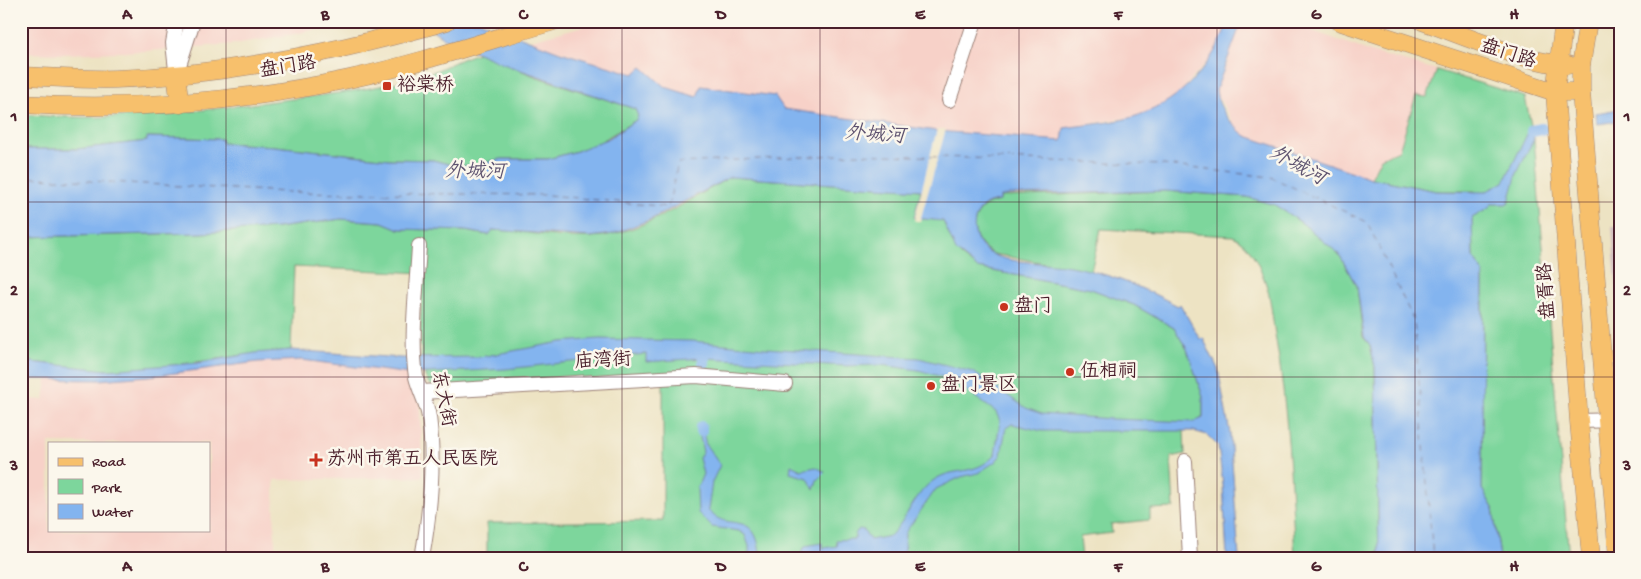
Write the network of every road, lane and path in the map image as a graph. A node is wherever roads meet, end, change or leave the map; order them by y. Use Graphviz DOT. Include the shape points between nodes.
graph roads {
  1 [pos="177,21"];
  2 [pos="193,21"];
  3 [pos="447,21"];
  4 [pos="554,21"];
  5 [pos="975,21"];
  6 [pos="1338,21"];
  7 [pos="1422,21"];
  8 [pos="1564,21"];
  9 [pos="1588,21"];
  10 [pos="1557,64"];
  11 [pos="1581,66"];
  12 [pos="176,75"];
  13 [pos="21,76"];
  14 [pos="1555,92"];
  15 [pos="1581,92"];
  16 [pos="949,100"];
  17 [pos="21,104"];
  18 [pos="180,104"];
  19 [pos="418,246"];
  20 [pos="785,384"];
  21 [pos="422,392"];
  22 [pos="1579,421"];
  23 [pos="1613,421"];
  24 [pos="1185,461"];
  25 [pos="422,558"];
  26 [pos="1190,558"];
  27 [pos="1591,558"];
  28 [pos="1618,558"];
  1 -- 12 [label="street" via="174,43"];
  2 -- 12 [label="street"];
  3 -- 12 [label="main road, 盘门路" via="306,56"];
  4 -- 18 [label="main road, 盘门路" via="448,53 311,86"];
  5 -- 16 [label="street"];
  6 -- 14 [label="main road, 盘门路"];
  7 -- 10 [label="main road, 盘门路"];
  8 -- 10 [label="main road, 盘胥路"];
  9 -- 11 [label="main road"];
  10 -- 11 [label="main road, 盘门路"];
  10 -- 14 [label="main road, 盘胥路"];
  11 -- 15 [label="main road"];
  12 -- 13 [label="main road, 盘门路" via="98,79"];
  12 -- 18 [label="main road"];
  14 -- 15 [label="main road, 盘门路"];
  14 -- 22 [label="main road, 盘胥路"];
  15 -- 23 [label="main road"];
  17 -- 18 [label="main road, 盘门路" via="113,107"];
  19 -- 21 [label="street, 东大街" via="415,352 416,378"];
  20 -- 21 [label="street, 庙湾街" via="696,376"];
  21 -- 25 [label="street, 东大街" via="429,415 430,440 428,529"];
  22 -- 23 [label="street"];
  22 -- 27 [label="main road, 盘胥路"];
  23 -- 28 [label="main road"];
  24 -- 26 [label="street"];
}
